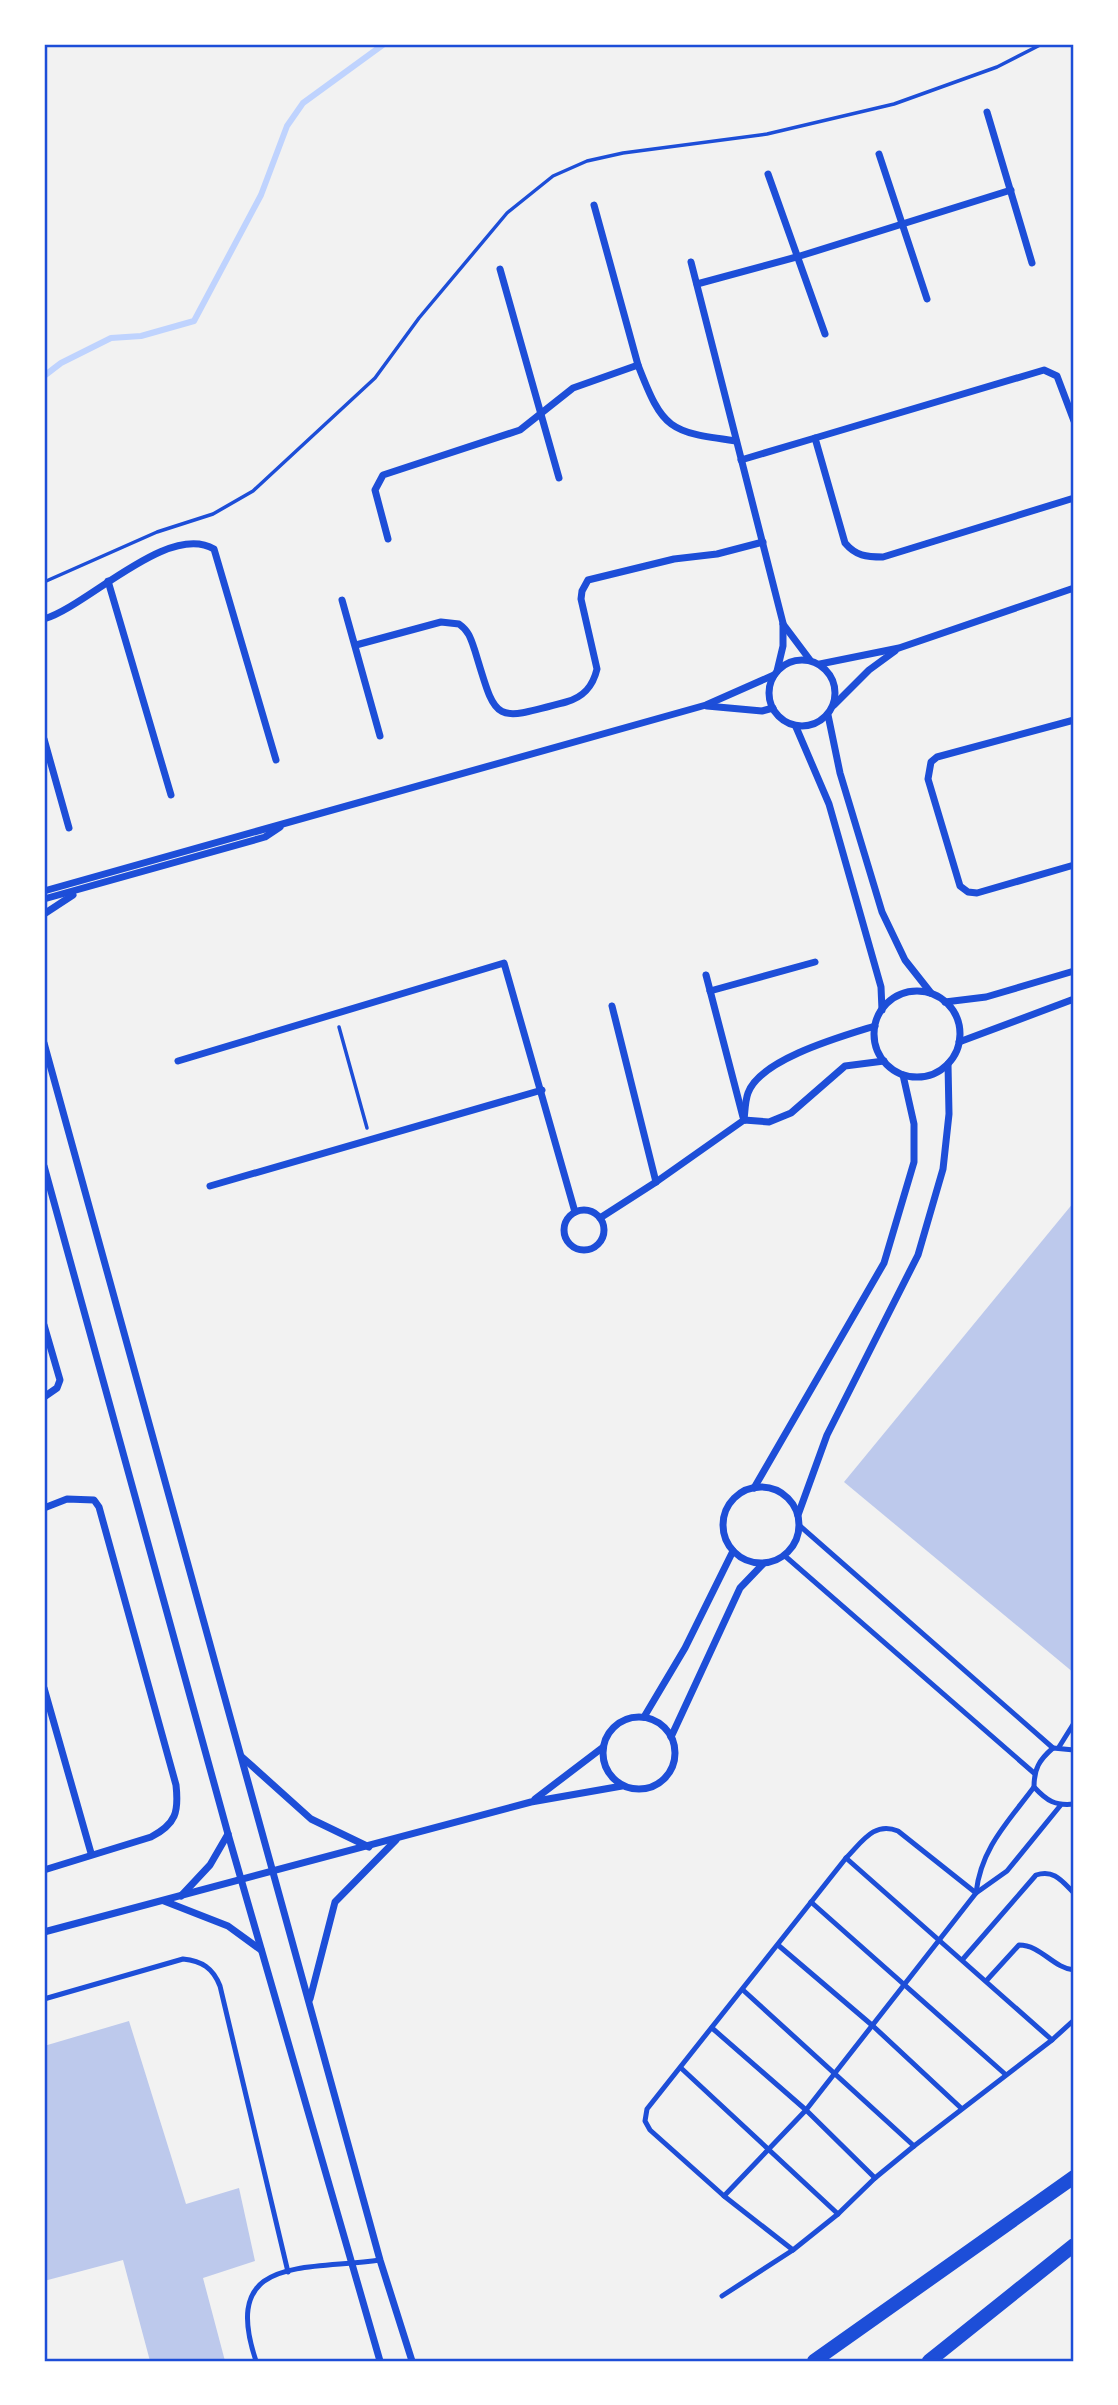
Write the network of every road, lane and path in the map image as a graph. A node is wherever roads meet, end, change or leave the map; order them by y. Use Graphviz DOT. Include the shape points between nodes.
graph roads {
  1 [pos="1042,44"];
  2 [pos="987,112"];
  3 [pos="879,154"];
  4 [pos="768,174"];
  5 [pos="1011,190"];
  6 [pos="594,205"];
  7 [pos="902,225"];
  8 [pos="800,256"];
  9 [pos="691,262"];
  10 [pos="1032,264"];
  11 [pos="500,269"];
  12 [pos="697,284"];
  13 [pos="927,299"];
  14 [pos="825,334"];
  15 [pos="638,365"];
  16 [pos="540,414"];
  17 [pos="1074,421"];
  18 [pos="815,438"];
  19 [pos="736,441"];
  20 [pos="741,460"];
  21 [pos="559,478"];
  22 [pos="1074,498"];
  23 [pos="388,539"];
  24 [pos="763,542"];
  25 [pos="108,581"];
  26 [pos="44,582"];
  27 [pos="1074,588"];
  28 [pos="342,600"];
  29 [pos="44,619"];
  30 [pos="783,623"];
  31 [pos="356,645"];
  32 [pos="898,648"];
  33 [pos="810,660"];
  34 [pos="820,664"];
  35 [pos="776,673"];
  36 [pos="706,705"];
  37 [pos="834,705"];
  38 [pos="773,708"];
  39 [pos="828,715"];
  40 [pos="1074,720"];
  41 [pos="796,727"];
  42 [pos="380,736"];
  43 [pos="44,739"];
  44 [pos="276,760"];
  45 [pos="171,795"];
  46 [pos="282,826"];
  47 [pos="69,828"];
  48 [pos="1074,865"];
  49 [pos="83,889"];
  50 [pos="44,891"];
  51 [pos="44,899"];
  52 [pos="44,914"];
  53 [pos="815,962"];
  54 [pos="1074,971"];
  55 [pos="706,975"];
  56 [pos="710,991"];
  57 [pos="931,993"];
  58 [pos="1074,999"];
  59 [pos="945,1002"];
  60 [pos="612,1006"];
  61 [pos="882,1010"];
  62 [pos="335,1013"];
  63 [pos="875,1026"];
  64 [pos="959,1042"];
  65 [pos="44,1043"];
  66 [pos="178,1060"];
  67 [pos="884,1061"];
  68 [pos="948,1064"];
  69 [pos="903,1075"];
  70 [pos="542,1090"];
  71 [pos="744,1120"];
  72 [pos="370,1140"];
  73 [pos="44,1166"];
  74 [pos="656,1182"];
  75 [pos="210,1186"];
  76 [pos="575,1212"];
  77 [pos="600,1218"];
  78 [pos="44,1325"];
  79 [pos="44,1397"];
  80 [pos="754,1488"];
  81 [pos="44,1508"];
  82 [pos="798,1515"];
  83 [pos="800,1526"];
  84 [pos="733,1551"];
  85 [pos="785,1556"];
  86 [pos="764,1564"];
  87 [pos="44,1688"];
  88 [pos="644,1717"];
  89 [pos="1074,1723"];
  90 [pos="671,1737"];
  91 [pos="603,1748"];
  92 [pos="1056,1748"];
  93 [pos="1074,1750"];
  94 [pos="241,1757"];
  95 [pos="1034,1773"];
  96 [pos="622,1786"];
  97 [pos="1034,1787"];
  98 [pos="531,1802"];
  99 [pos="1074,1804"];
  100 [pos="1060,1806"];
  101 [pos="228,1834"];
  102 [pos="396,1839"];
  103 [pos="369,1847"];
  104 [pos="91,1853"];
  105 [pos="846,1858"];
  106 [pos="44,1870"];
  107 [pos="273,1872"];
  108 [pos="241,1881"];
  109 [pos="976,1893"];
  110 [pos="1074,1893"];
  111 [pos="180,1896"];
  112 [pos="164,1901"];
  113 [pos="811,1902"];
  114 [pos="44,1932"];
  115 [pos="940,1939"];
  116 [pos="778,1945"];
  117 [pos="261,1951"];
  118 [pos="963,1959"];
  119 [pos="1074,1970"];
  120 [pos="987,1980"];
  121 [pos="906,1984"];
  122 [pos="743,1990"];
  123 [pos="44,1999"];
  124 [pos="309,2002"];
  125 [pos="1074,2020"];
  126 [pos="873,2026"];
  127 [pos="712,2028"];
  128 [pos="1052,2039"];
  129 [pos="681,2067"];
  130 [pos="836,2073"];
  131 [pos="1005,2074"];
  132 [pos="961,2108"];
  133 [pos="806,2110"];
  134 [pos="914,2146"];
  135 [pos="772,2150"];
  136 [pos="1074,2177"];
  137 [pos="875,2178"];
  138 [pos="724,2196"];
  139 [pos="838,2214"];
  140 [pos="1074,2245"];
  141 [pos="793,2250"];
  142 [pos="380,2260"];
  143 [pos="351,2264"];
  144 [pos="288,2272"];
  145 [pos="722,2296"];
  146 [pos="256,2361"];
  147 [pos="380,2361"];
  148 [pos="412,2361"];
  149 [pos="814,2361"];
  150 [pos="929,2361"];
  1 -- 26 [label="path" via="997,67 894,104 767,134 623,153 553,176 507,213 375,378 253,491 213,513 157,532"];
  2 -- 5 [label="street"];
  3 -- 7 [label="street"];
  4 -- 8 [label="street"];
  5 -- 7 [label="street"];
  5 -- 10 [label="street"];
  6 -- 15 [label="street"];
  7 -- 8 [label="street"];
  7 -- 13 [label="street"];
  8 -- 12 [label="street"];
  8 -- 14 [label="street"];
  9 -- 12 [label="street"];
  11 -- 16 [label="street"];
  12 -- 19 [label="street"];
  15 -- 16 [label="street" via="587,380"];
  15 -- 19 [label="street" via="651,400 673,426 685,434"];
  16 -- 21 [label="street"];
  16 -- 23 [label="street" via="520,430 379,478 375,490"];
  17 -- 18 [label="street" via="1058,376 1044,370"];
  18 -- 20 [label="street"];
  18 -- 22 [label="street" via="845,543 854,553 869,557"];
  19 -- 20 [label="street"];
  20 -- 24 [label="street"];
  24 -- 30 [label="street"];
  24 -- 31 [label="street" via="588,580 581,599 597,669 589,690 571,701 516,715 497,710 491,702 470,636 459,624 441,622"];
  25 -- 29 [label="street" via="67,610"];
  25 -- 44 [label="street" via="165,550 199,544 214,549"];
  25 -- 45 [label="street"];
  27 -- 32 [label="street"];
  28 -- 31 [label="street"];
  30 -- 33 [label="street"];
  30 -- 35 [label="street"];
  31 -- 42 [label="street"];
  32 -- 34 [label="street"];
  32 -- 37 [label="street"];
  33 -- 34 [label="street"];
  33 -- 35 [label="street" via="797,660"];
  34 -- 37 [label="street" via="834,682"];
  35 -- 36 [label="street"];
  35 -- 38 [label="street" via="769,693"];
  36 -- 38 [label="street"];
  36 -- 46 [label="street"];
  37 -- 39 [label="street"];
  38 -- 41 [label="street" via="785,723"];
  39 -- 41 [label="street" via="819,723"];
  39 -- 57 [label="street" via="840,773 882,912 905,960"];
  40 -- 48 [label="street" via="937,757 928,771 960,886 968,892"];
  41 -- 61 [label="street" via="830,804 881,987"];
  43 -- 47 [label="street"];
  46 -- 49 [label="street" via="264,837"];
  46 -- 50 [label="street"];
  49 -- 51 [label="street"];
  49 -- 52 [label="street"];
  53 -- 56 [label="street"];
  54 -- 59 [label="street" via="986,997"];
  55 -- 56 [label="street"];
  56 -- 71 [label="street"];
  57 -- 59 [label="street"];
  57 -- 61 [label="street" via="907,992"];
  58 -- 64 [label="street"];
  59 -- 64 [label="street" via="957,1018"];
  60 -- 74 [label="street"];
  61 -- 63 [label="street"];
  62 -- 66 [label="street"];
  62 -- 70 [label="street" via="504,963"];
  62 -- 72 [label="path"];
  63 -- 67 [label="street" via="877,1050"];
  63 -- 71 [label="street" via="775,1064 748,1091"];
  64 -- 68 [label="street"];
  65 -- 94 [label="street"];
  67 -- 69 [label="street"];
  67 -- 71 [label="street" via="845,1066 791,1113 769,1122"];
  68 -- 69 [label="street" via="927,1076"];
  68 -- 82 [label="street" via="943,1169 918,1255 827,1435"];
  69 -- 80 [label="street" via="914,1125 914,1162 884,1263"];
  70 -- 72 [label="street"];
  70 -- 76 [label="street"];
  71 -- 74 [label="street"];
  72 -- 75 [label="street"];
  73 -- 101 [label="street"];
  74 -- 77 [label="street"];
  76 -- 77 [label="street" via="589,1210"];
  76 -- 77 [label="street" via="566,1221 564,1234 577,1249 589,1250 600,1242 604,1230"];
  78 -- 79 [label="street" via="60,1380"];
  80 -- 82 [label="street" via="776,1490 793,1504"];
  80 -- 84 [label="street" via="734,1499 724,1519"];
  81 -- 104 [label="street" via="82,1497 99,1507 176,1784 175,1816 167,1829"];
  82 -- 83 [label="street"];
  83 -- 85 [label="street" via="798,1538"];
  83 -- 92 [label="lane"];
  84 -- 86 [label="street" via="741,1559"];
  84 -- 88 [label="street" via="685,1648"];
  85 -- 86 [label="street"];
  85 -- 95 [label="lane"];
  86 -- 90 [label="street" via="740,1588"];
  87 -- 104 [label="street"];
  88 -- 90 [label="street" via="664,1727"];
  88 -- 91 [label="street" via="613,1727"];
  89 -- 92 [label="lane"];
  90 -- 96 [label="street" via="675,1759 664,1779 644,1789"];
  91 -- 96 [label="street" via="606,1770"];
  91 -- 98 [label="street"];
  92 -- 93 [label="lane"];
  92 -- 95 [label="lane" via="1040,1758"];
  94 -- 103 [label="street" via="311,1819"];
  94 -- 107 [label="street"];
  95 -- 97 [label="lane"];
  96 -- 98 [label="street"];
  97 -- 100 [label="lane"];
  97 -- 109 [label="lane" via="985,1854"];
  98 -- 102 [label="street"];
  99 -- 100 [label="lane"];
  100 -- 109 [label="lane" via="1007,1871"];
  101 -- 108 [label="street"];
  101 -- 111 [label="street" via="211,1865"];
  102 -- 103 [label="street"];
  102 -- 124 [label="street" via="335,1902"];
  103 -- 107 [label="street"];
  104 -- 106 [label="street"];
  105 -- 109 [label="lane" via="876,1828 888,1827"];
  105 -- 113 [label="lane"];
  105 -- 115 [label="lane"];
  107 -- 108 [label="street"];
  107 -- 124 [label="street"];
  108 -- 111 [label="street"];
  108 -- 117 [label="street"];
  109 -- 115 [label="lane"];
  110 -- 118 [label="lane" via="1055,1874 1035,1875"];
  111 -- 112 [label="street"];
  112 -- 114 [label="street"];
  112 -- 117 [label="street" via="228,1926"];
  113 -- 116 [label="lane"];
  113 -- 121 [label="lane"];
  115 -- 118 [label="lane"];
  115 -- 121 [label="lane"];
  116 -- 122 [label="lane"];
  116 -- 126 [label="lane"];
  117 -- 143 [label="street"];
  118 -- 120 [label="lane"];
  119 -- 120 [label="lane" via="1060,1966 1036,1948 1019,1945"];
  120 -- 128 [label="lane"];
  121 -- 126 [label="lane"];
  121 -- 131 [label="lane"];
  122 -- 127 [label="lane"];
  122 -- 130 [label="lane"];
  123 -- 144 [label="lane" via="183,1959 210,1969 220,1986"];
  124 -- 142 [label="street"];
  125 -- 128 [label="lane"];
  126 -- 130 [label="lane"];
  126 -- 132 [label="lane"];
  127 -- 129 [label="lane"];
  127 -- 133 [label="lane"];
  128 -- 131 [label="lane"];
  129 -- 135 [label="lane"];
  129 -- 138 [label="lane" via="647,2109 645,2121"];
  130 -- 133 [label="lane"];
  130 -- 134 [label="lane"];
  131 -- 132 [label="lane"];
  132 -- 134 [label="lane"];
  133 -- 135 [label="lane"];
  133 -- 137 [label="lane"];
  134 -- 137 [label="lane"];
  135 -- 138 [label="lane"];
  135 -- 139 [label="lane"];
  136 -- 149 [label="main road"];
  137 -- 139 [label="lane"];
  138 -- 141 [label="lane"];
  139 -- 141 [label="lane"];
  140 -- 150 [label="main road"];
  141 -- 145 [label="lane"];
  142 -- 143 [label="lane"];
  142 -- 148 [label="street"];
  143 -- 144 [label="lane"];
  143 -- 147 [label="street"];
  144 -- 146 [label="lane" via="251,2291 245,2321"];
}
